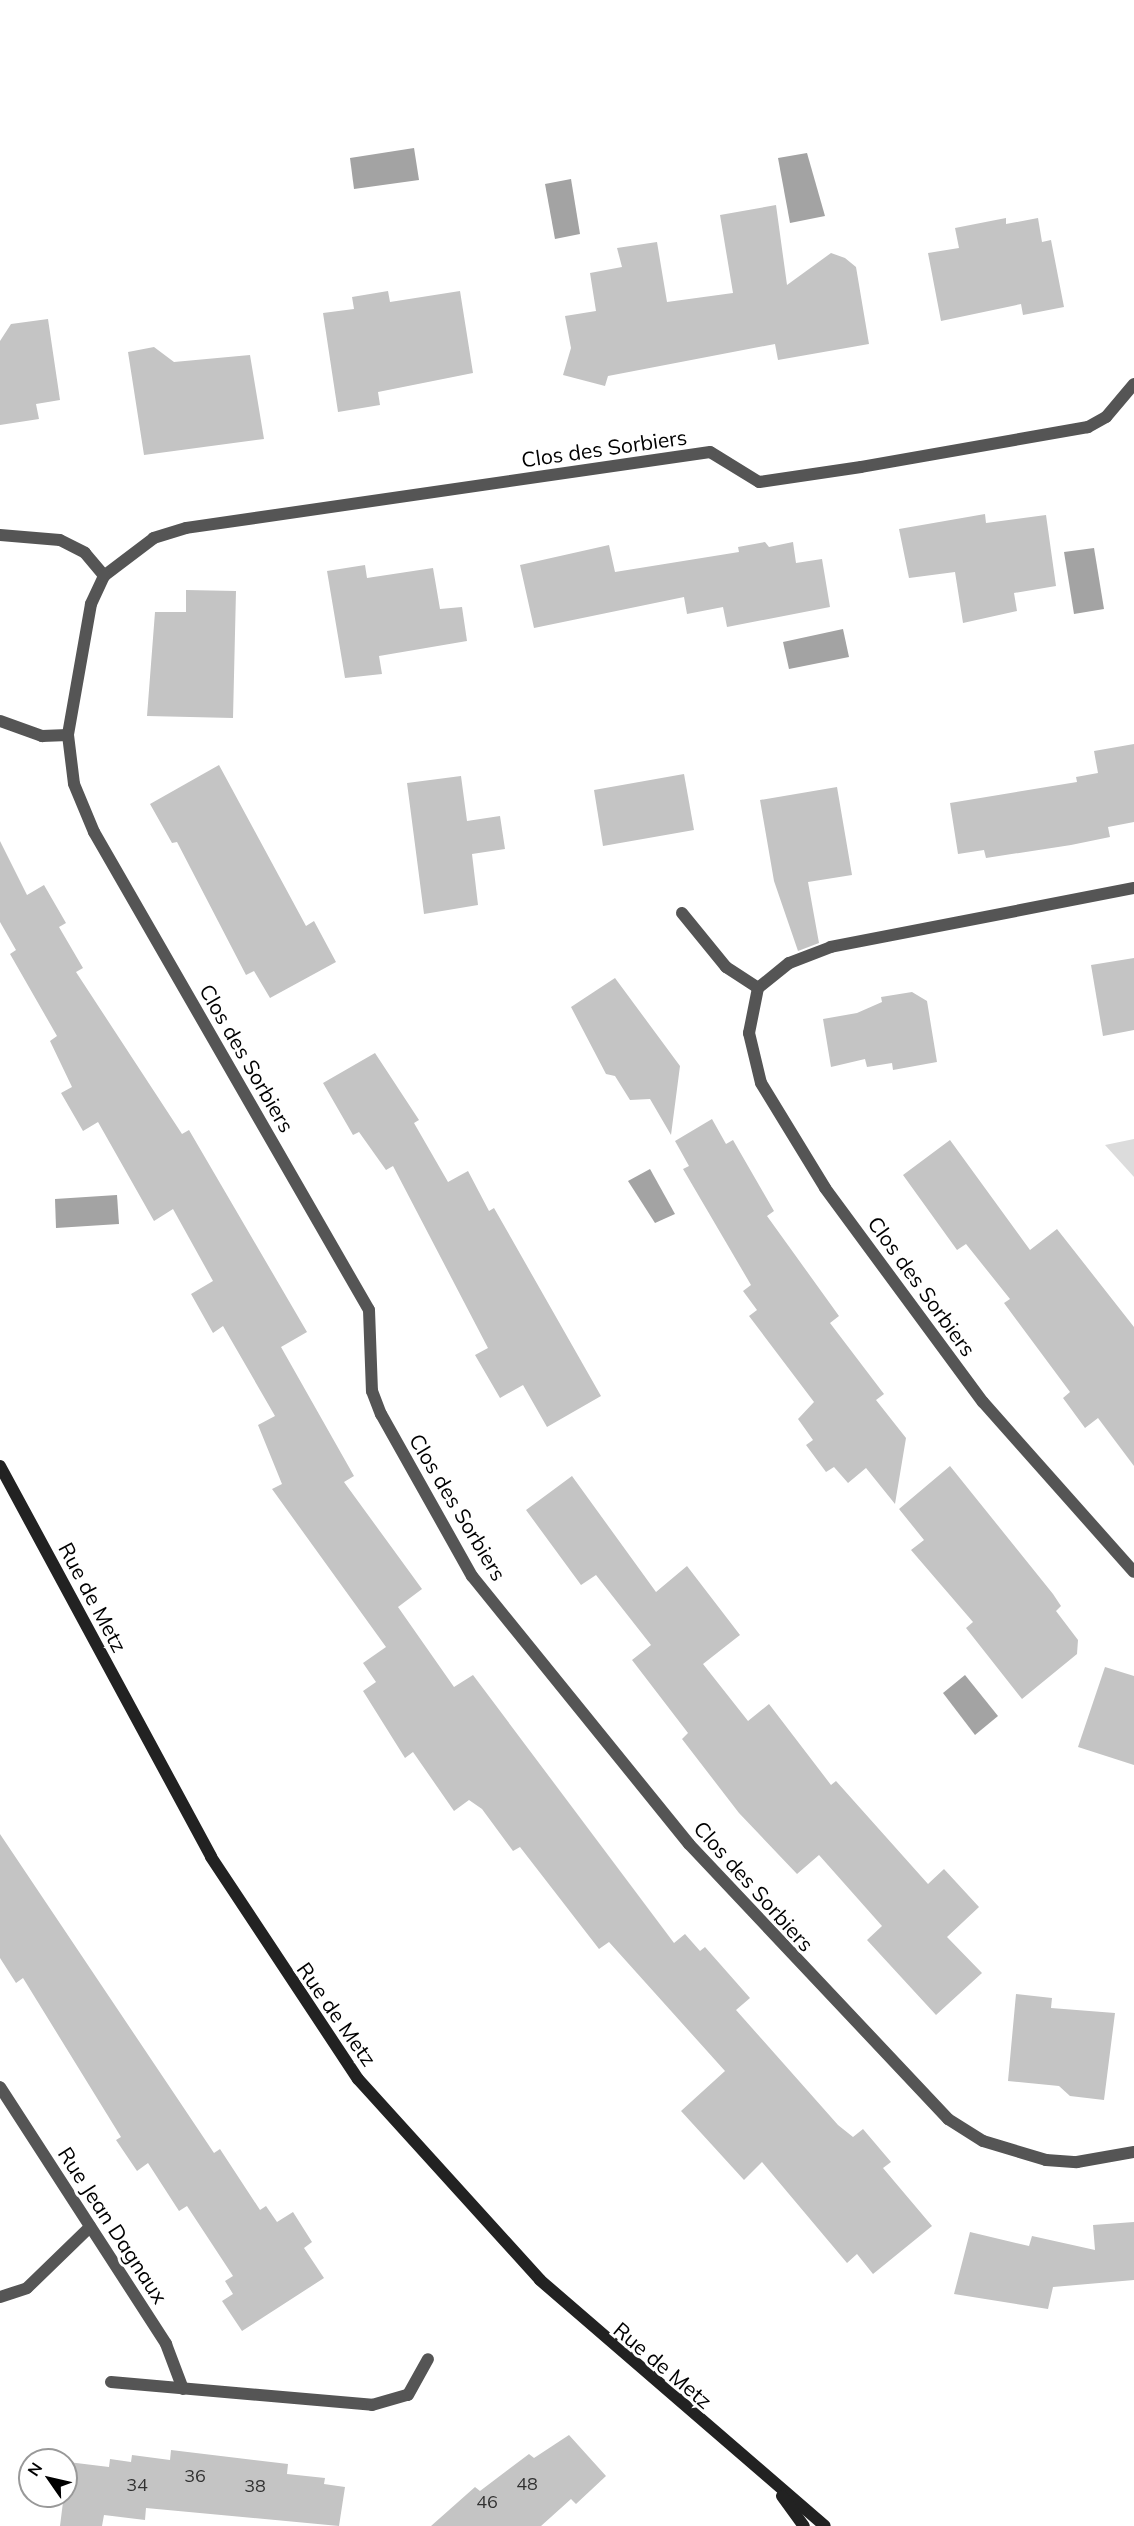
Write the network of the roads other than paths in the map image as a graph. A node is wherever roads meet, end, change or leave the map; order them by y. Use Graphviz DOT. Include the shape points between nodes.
graph roads {
  1 [pos="1134,384"];
  2 [pos="0,535"];
  3 [pos="104,576"];
  4 [pos="0,721"];
  5 [pos="68,735"];
  6 [pos="1134,888"];
  7 [pos="682,913"];
  8 [pos="758,988"];
  9 [pos="0,1466"];
  10 [pos="1134,1572"];
  11 [pos="0,2087"];
  12 [pos="1134,2152"];
  13 [pos="90,2227"];
  14 [pos="0,2297"];
  15 [pos="428,2359"];
  16 [pos="111,2382"];
  17 [pos="183,2389"];
  18 [pos="772,2483"];
  19 [pos="804,2526"];
  20 [pos="825,2526"];
  1 -- 3 [label="street, Clos des Sorbiers" via="1106,417 1088,427 759,482 710,452 186,528 127,554"];
  2 -- 3 [label="street" via="60,540 85,553"];
  3 -- 5 [label="street, Clos des Sorbiers" via="91,604"];
  4 -- 5 [label="street" via="42,736"];
  5 -- 12 [label="street, Clos des Sorbiers" via="74,784 94,832 369,1310 372,1391 381,1414 479,1585 689,1844 948,2119 983,2141 1046,2160 1077,2162"];
  6 -- 8 [label="street" via="831,947 789,963"];
  7 -- 8 [label="street" via="726,967"];
  8 -- 10 [label="street, Clos des Sorbiers" via="749,1033 761,1083 825,1188 983,1402"];
  9 -- 18 [label="main road, Rue de Metz" via="211,1857 358,2079 540,2280"];
  11 -- 13 [label="street, Rue Jean Dagnaux"];
  13 -- 14 [label="street" via="27,2288"];
  13 -- 17 [label="street, Rue Jean Dagnaux" via="166,2344"];
  15 -- 17 [label="street" via="408,2395 372,2405"];
  16 -- 17 [label="street"];
  18 -- 19 [label="main road, Rue de Metz"];
  18 -- 20 [label="main road, Rue de Metz"];
}
